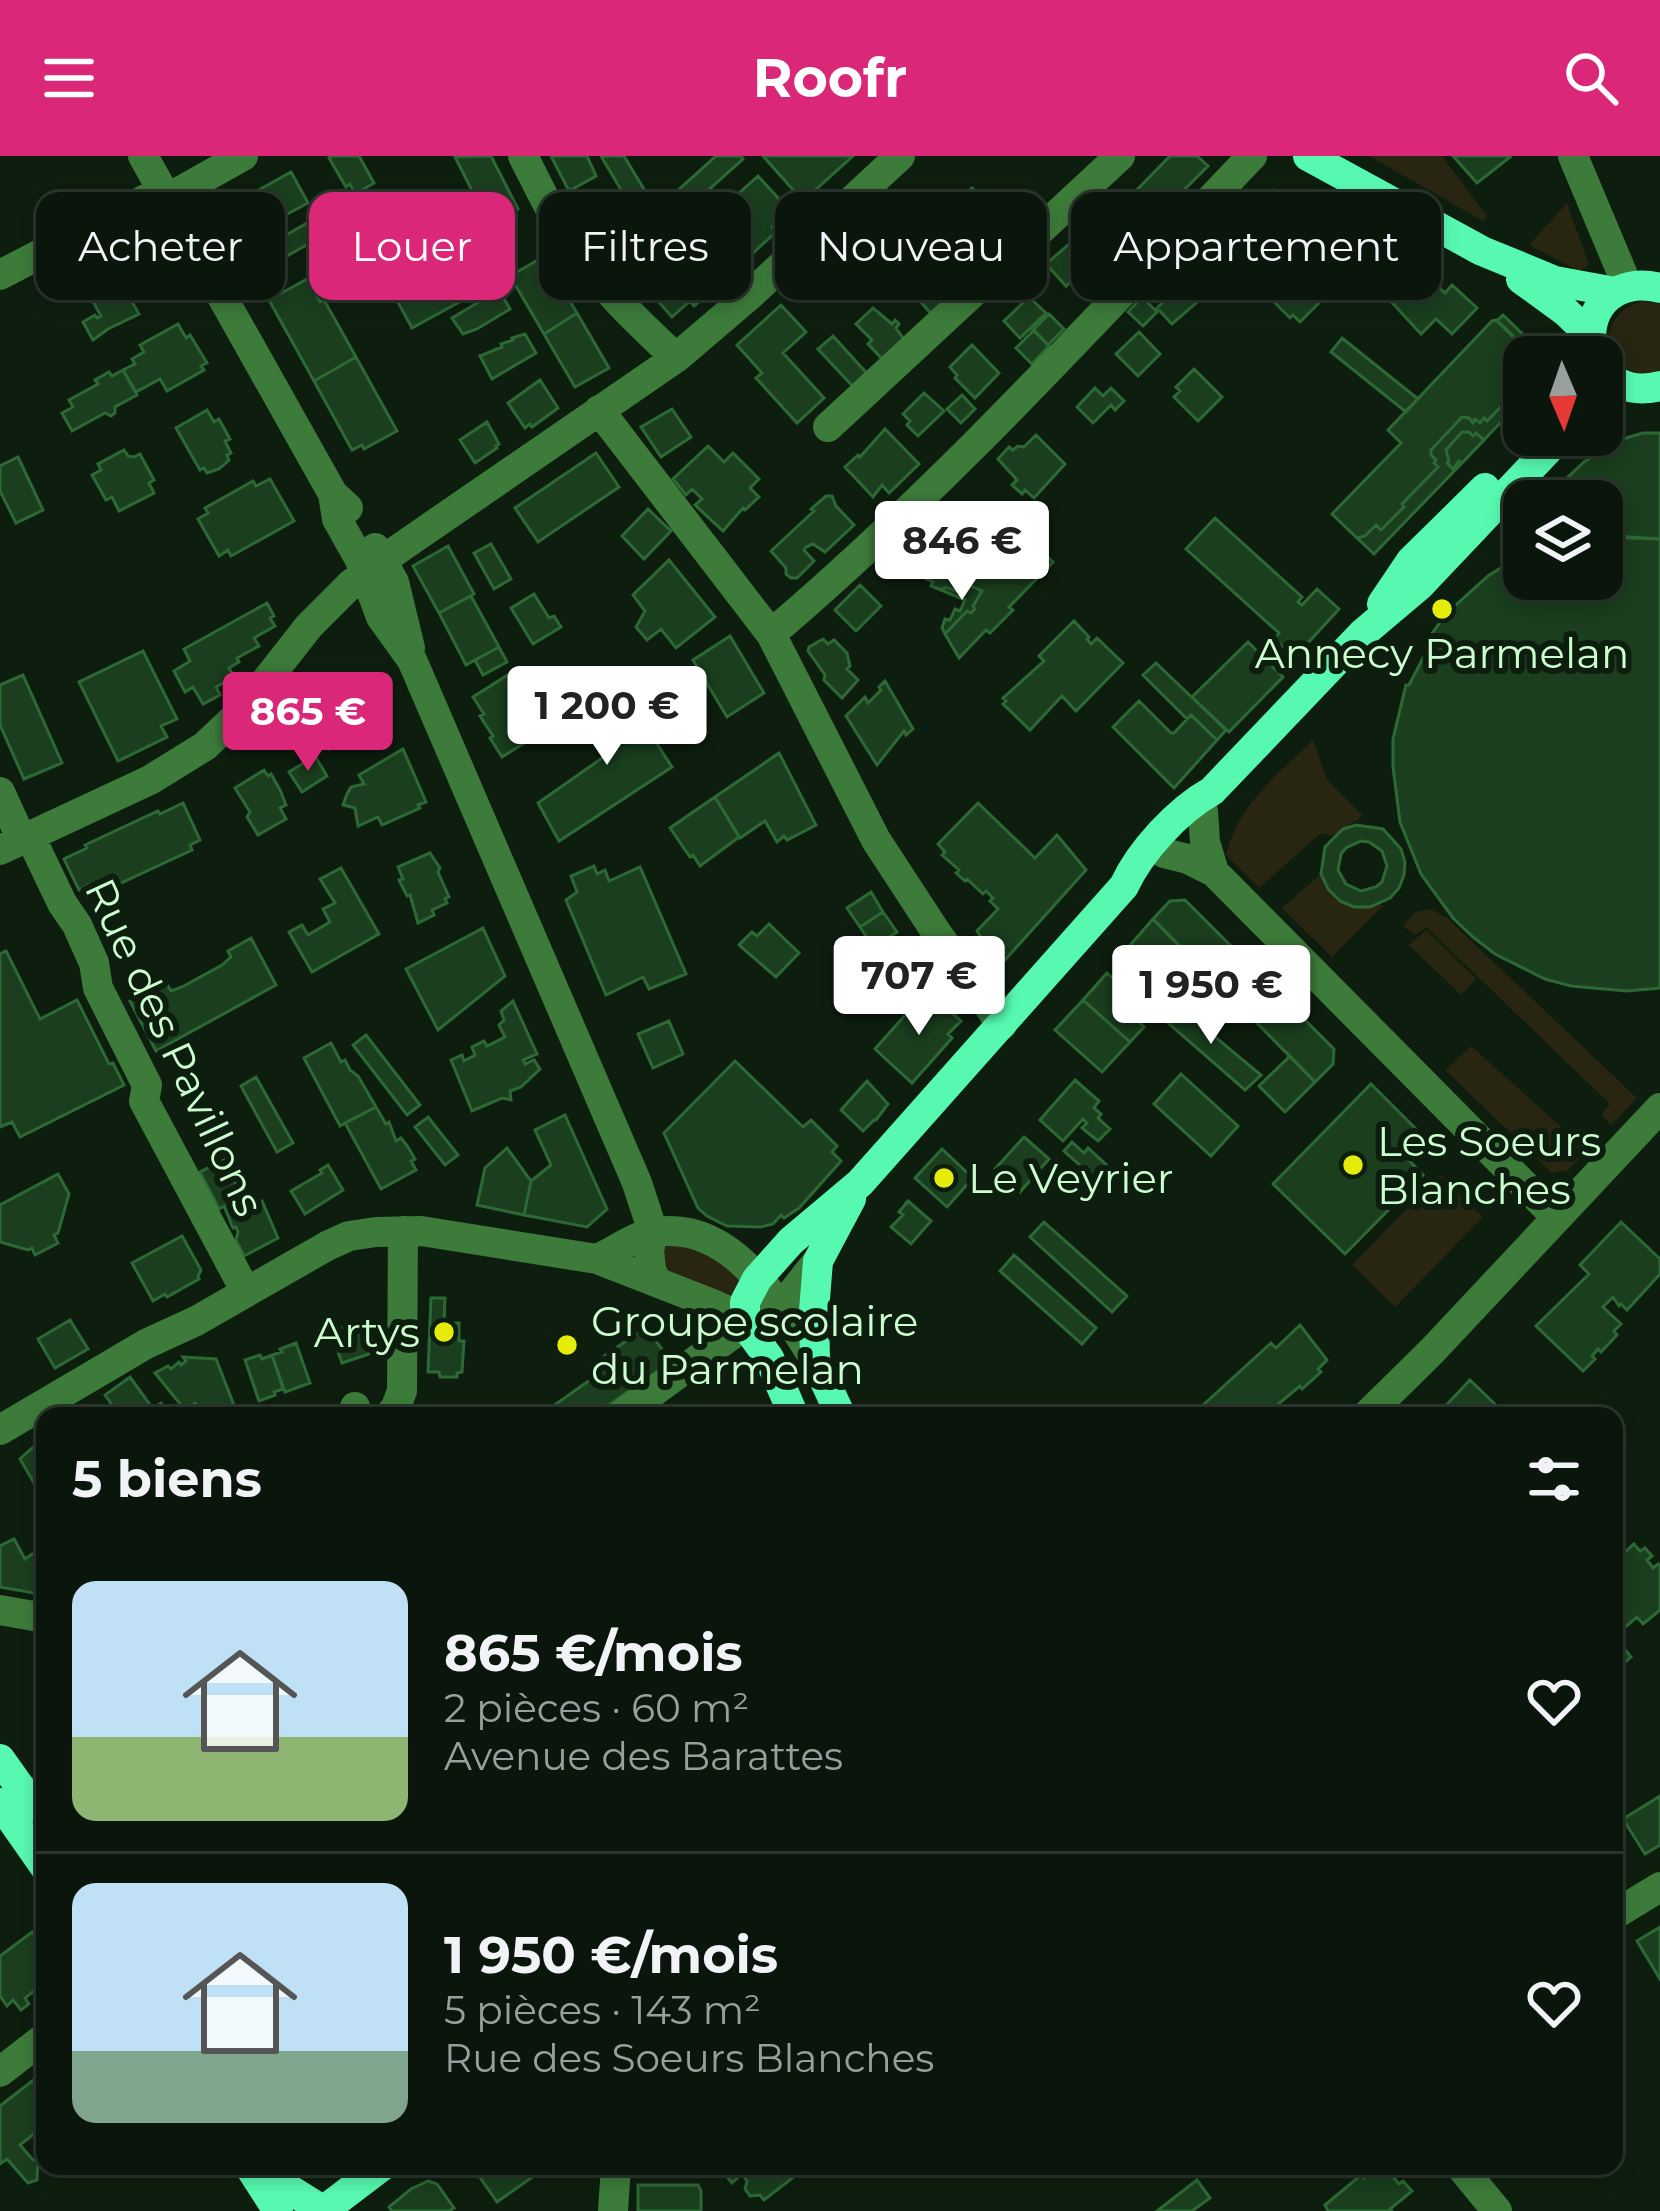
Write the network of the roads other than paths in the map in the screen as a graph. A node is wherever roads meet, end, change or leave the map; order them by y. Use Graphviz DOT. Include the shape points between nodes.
graph roads {
  1 [pos="143,156"];
  2 [pos="243,156"];
  3 [pos="523,156"];
  4 [pos="900,156"];
  5 [pos="1120,156"];
  6 [pos="1252,156"];
  7 [pos="1308,156"];
  8 [pos="1573,156"];
  9 [pos="164,192"];
  10 [pos="169,192"];
  11 [pos="1482,251"];
  12 [pos="36,257"];
  13 [pos="0,275"];
  14 [pos="1660,288"];
  15 [pos="1622,290"];
  16 [pos="225,300"];
  17 [pos="1581,336"];
  18 [pos="1595,336"];
  19 [pos="676,358"];
  20 [pos="599,410"];
  21 [pos="828,427"];
  22 [pos="1517,456"];
  23 [pos="1542,456"];
  24 [pos="374,567"];
  25 [pos="771,634"];
  26 [pos="1362,634"];
  27 [pos="0,792"];
  28 [pos="1207,801"];
  29 [pos="17,842"];
  30 [pos="1164,854"];
  31 [pos="1214,872"];
  32 [pos="1124,886"];
  33 [pos="1002,1025"];
  34 [pos="1659,1109"];
  35 [pos="860,1183"];
  36 [pos="1556,1217"];
  37 [pos="403,1231"];
  38 [pos="653,1232"];
  39 [pos="791,1241"];
  40 [pos="729,1249"];
  41 [pos="597,1259"];
  42 [pos="818,1261"];
  43 [pos="757,1279"];
  44 [pos="656,1282"];
  45 [pos="246,1292"];
  46 [pos="782,1307"];
  47 [pos="745,1324"];
  48 [pos="815,1360"];
  49 [pos="39,1407"];
  50 [pos="397,1407"];
  51 [pos="632,1407"];
  52 [pos="790,1407"];
  53 [pos="837,1407"];
  54 [pos="1375,1407"];
  55 [pos="36,1409"];
  56 [pos="0,1430"];
  57 [pos="0,1610"];
  58 [pos="36,1616"];
  59 [pos="0,1759"];
  60 [pos="0,1803"];
  61 [pos="36,1804"];
  62 [pos="36,1855"];
  63 [pos="1660,1887"];
  64 [pos="1623,1910"];
  65 [pos="36,2044"];
  66 [pos="0,2072"];
  67 [pos="255,2175"];
  68 [pos="274,2175"];
  69 [pos="298,2175"];
  70 [pos="370,2175"];
  71 [pos="1467,2175"];
  72 [pos="278,2211"];
  73 [pos="324,2211"];
  74 [pos="1497,2211"];
  1 -- 9 [label="street"];
  2 -- 10 [label="street"];
  3 -- 19 [label="street" via="576,250"];
  4 -- 19 [label="street"];
  5 -- 21 [label="street"];
  6 -- 25 [label="street" via="944,475"];
  7 -- 11 [label="main road"];
  8 -- 15 [label="street"];
  11 -- 15 [label="main road" via="1555,281"];
  11 -- 17 [label="main road" via="1558,305"];
  12 -- 13 [label="street"];
  14 -- 15 [label="main road"];
  15 -- 18 [label="main road" via="1597,311"];
  16 -- 24 [label="street" via="334,494 351,510"];
  19 -- 20 [label="street"];
  20 -- 24 [label="street"];
  20 -- 25 [label="street"];
  22 -- 26 [label="main road" via="1411,561"];
  23 -- 26 [label="main road"];
  24 -- 29 [label="street" via="322,611 218,735 150,780"];
  24 -- 38 [label="street" via="402,605 412,660"];
  25 -- 33 [label="street" via="876,840"];
  26 -- 28 [label="main road"];
  27 -- 29 [label="street, Rue des Pavillons"];
  28 -- 30 [label="main road"];
  28 -- 31 [label="street" via="1205,842"];
  28 -- 32 [label="main road" via="1194,801 1134,864"];
  29 -- 45 [label="street, Rue des Pavillons" via="77,925 98,988 147,1085 144,1102"];
  30 -- 31 [label="street"];
  30 -- 32 [label="main road"];
  31 -- 36 [label="street"];
  32 -- 33 [label="main road"];
  33 -- 35 [label="main road"];
  34 -- 36 [label="street"];
  35 -- 39 [label="main road"];
  35 -- 42 [label="main road"];
  36 -- 54 [label="street"];
  37 -- 41 [label="street"];
  37 -- 45 [label="street" via="338,1240"];
  37 -- 50 [label="street"];
  38 -- 40 [label="street" via="677,1231"];
  38 -- 41 [label="street"];
  38 -- 44 [label="street"];
  39 -- 40 [label="street"];
  39 -- 43 [label="main road"];
  40 -- 43 [label="street"];
  41 -- 44 [label="street"];
  42 -- 46 [label="street"];
  42 -- 48 [label="main road"];
  43 -- 46 [label="street"];
  43 -- 47 [label="main road"];
  44 -- 47 [label="street"];
  45 -- 49 [label="street"];
  46 -- 47 [label="street"];
  46 -- 48 [label="street"];
  47 -- 51 [label="street"];
  47 -- 52 [label="main road"];
  48 -- 53 [label="main road"];
  55 -- 56 [label="street"];
  57 -- 58 [label="street"];
  59 -- 61 [label="main road"];
  60 -- 62 [label="main road"];
  63 -- 64 [label="street"];
  65 -- 66 [label="street"];
  67 -- 72 [label="main road"];
  68 -- 73 [label="main road"];
  69 -- 73 [label="main road"];
  70 -- 73 [label="main road"];
  71 -- 74 [label="street"];
}
